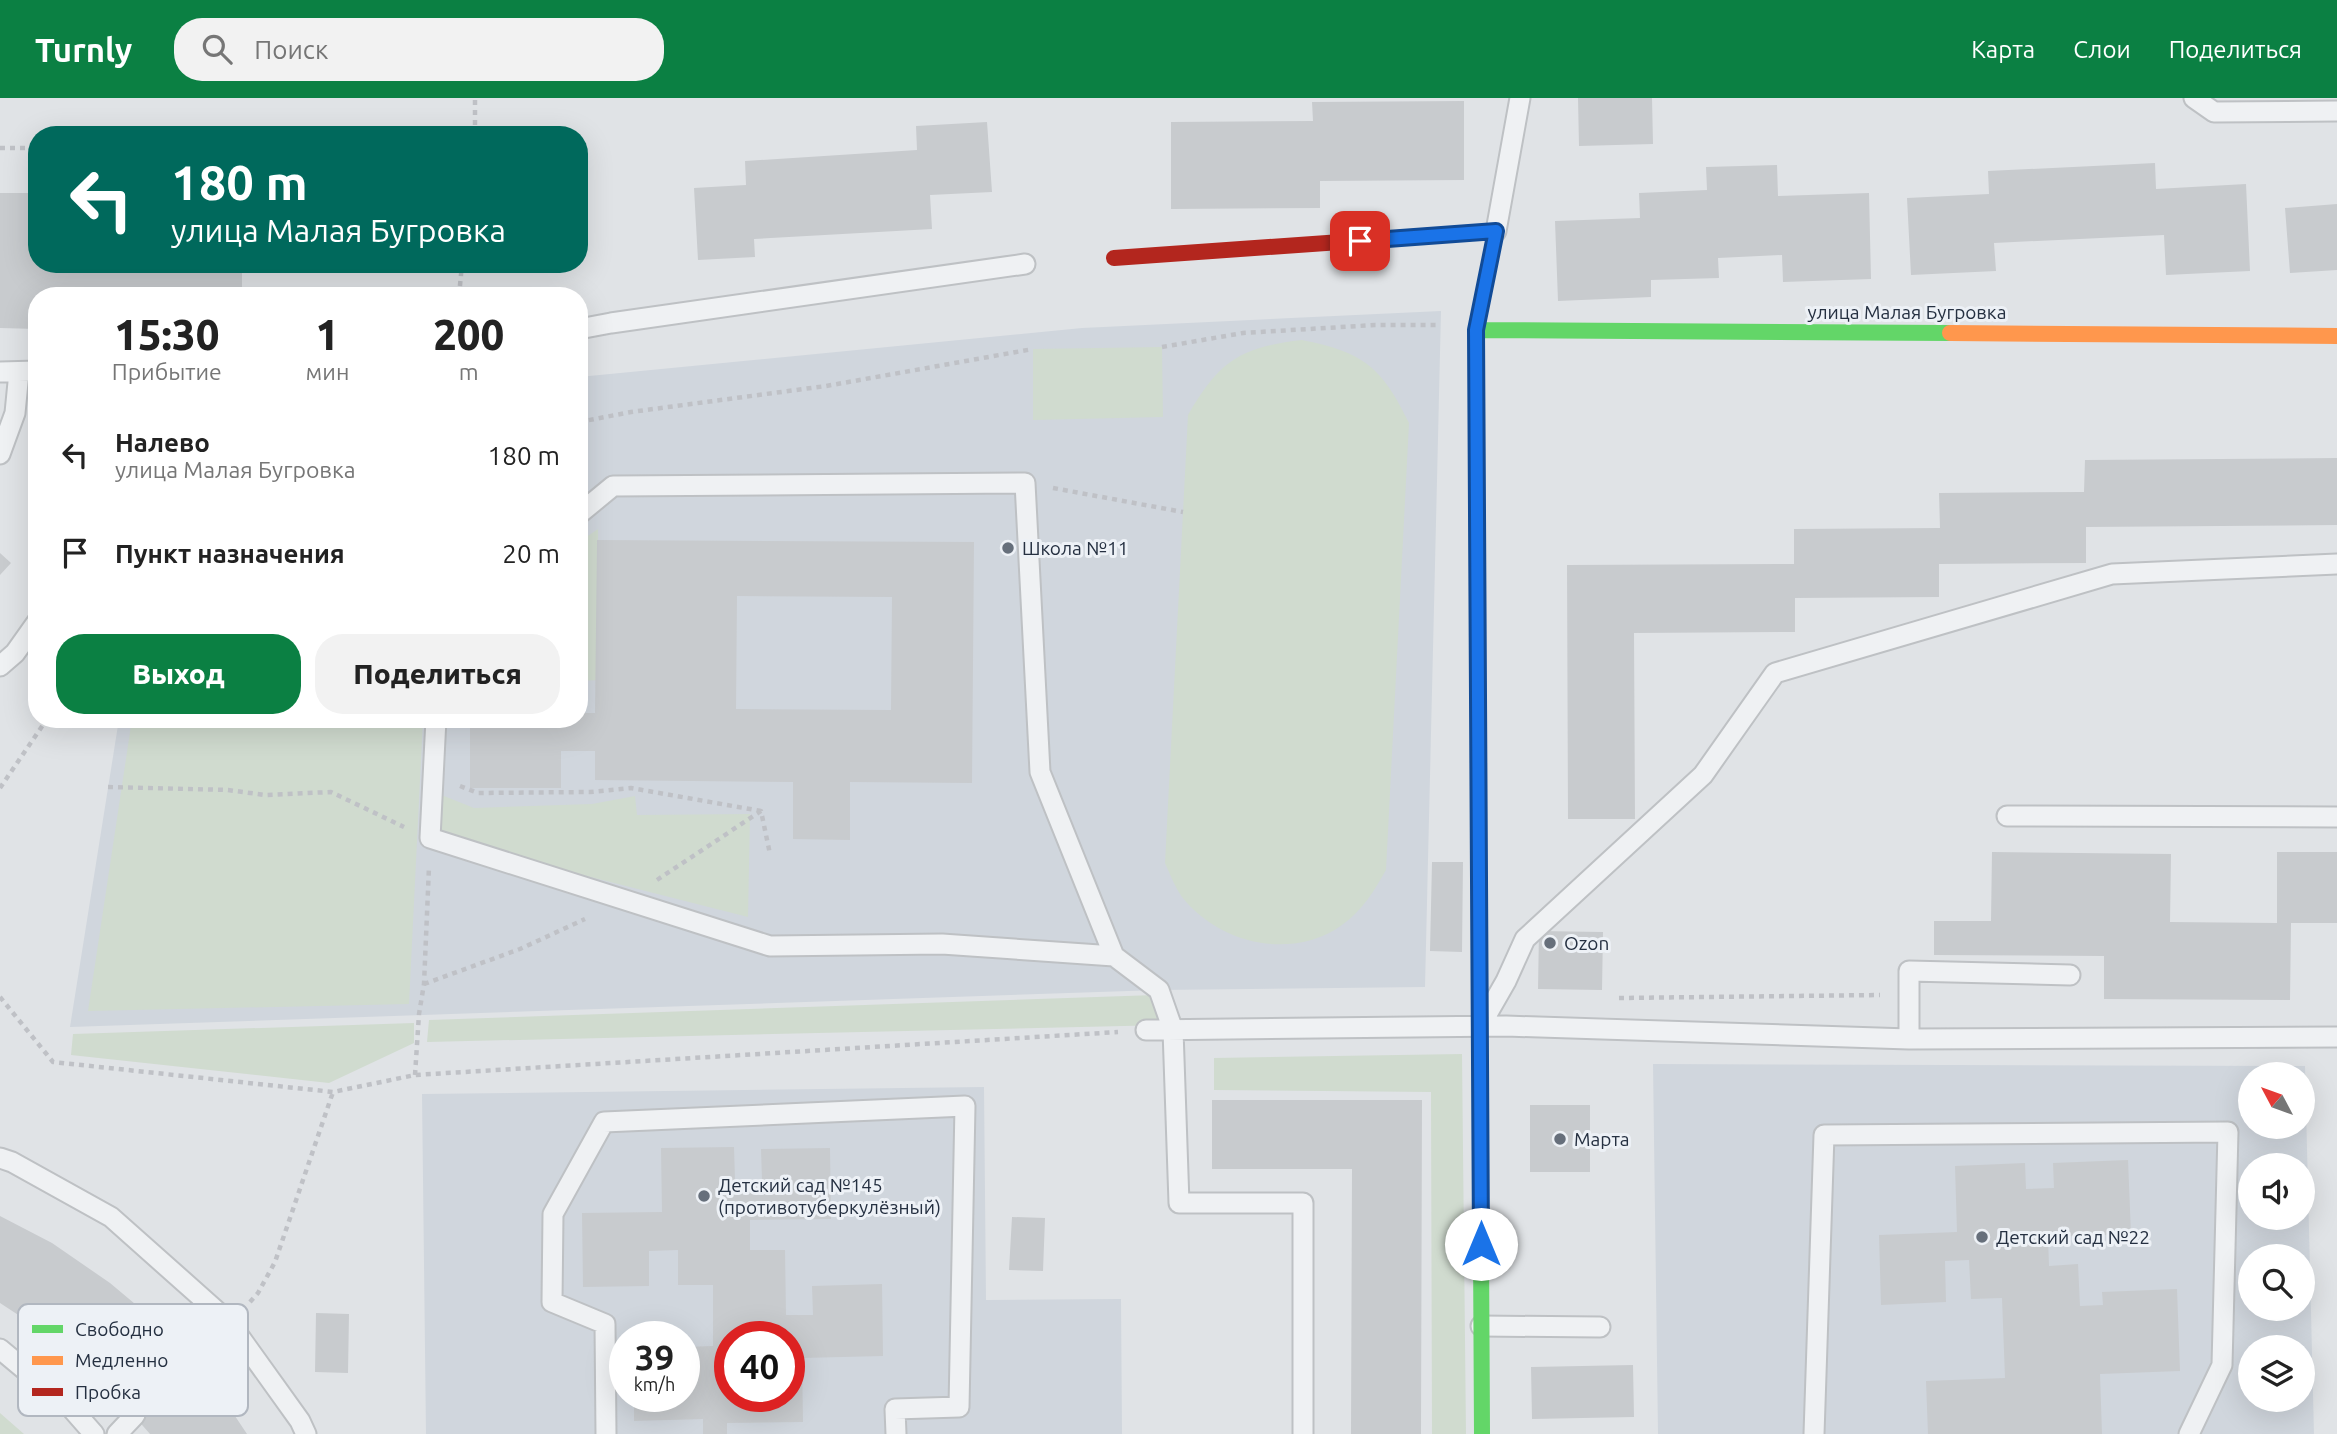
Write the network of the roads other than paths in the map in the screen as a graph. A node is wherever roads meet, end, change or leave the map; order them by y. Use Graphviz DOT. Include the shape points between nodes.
graph roads {
  1 [pos="1520,98"];
  2 [pos="2194,98"];
  3 [pos="2337,111"];
  4 [pos="1496,231"];
  5 [pos="1114,258"];
  6 [pos="1025,264"];
  7 [pos="588,327"];
  8 [pos="1476,330"];
  9 [pos="2337,336"];
  10 [pos="19,372"];
  11 [pos="0,454"];
  12 [pos="588,507"];
  13 [pos="2337,564"];
  14 [pos="28,635"];
  15 [pos="0,666"];
  16 [pos="436,728"];
  17 [pos="2007,816"];
  18 [pos="2337,817"];
  19 [pos="1114,956"];
  20 [pos="2070,975"];
  21 [pos="1480,1026"];
  22 [pos="1146,1030"];
  23 [pos="1173,1030"];
  24 [pos="2337,1037"];
  25 [pos="1909,1039"];
  26 [pos="0,1158"];
  27 [pos="209,1304"];
  28 [pos="1481,1326"];
  29 [pos="1600,1327"];
  30 [pos="248,1348"];
  31 [pos="0,1349"];
  32 [pos="18,1364"];
  33 [pos="78,1416"];
  34 [pos="134,1416"];
  35 [pos="94,1434"];
  36 [pos="117,1434"];
  37 [pos="306,1434"];
  38 [pos="606,1434"];
  39 [pos="895,1434"];
  40 [pos="1303,1434"];
  41 [pos="1482,1434"];
  42 [pos="1814,1434"];
  43 [pos="2189,1434"];
  1 -- 4 [label="lane"];
  2 -- 3 [label="lane" via="2214,112"];
  4 -- 5 [label="street"];
  4 -- 8 [label="street"];
  6 -- 7 [label="lane"];
  8 -- 9 [label="street, улица Малая Бугровка"];
  8 -- 21 [label="street"];
  10 -- 11 [label="lane" via="15,413"];
  12 -- 19 [label="lane" via="613,486 1025,483 1040,772"];
  13 -- 21 [label="lane" via="2112,573 1775,673 1703,775 1525,939"];
  14 -- 15 [label="lane"];
  16 -- 19 [label="lane" via="430,838 770,946 942,944"];
  17 -- 18 [label="lane"];
  19 -- 23 [label="lane" via="1159,990"];
  20 -- 25 [label="lane" via="1909,971"];
  21 -- 23 [label="lane"];
  21 -- 25 [label="lane"];
  21 -- 28 [label="street"];
  22 -- 23 [label="lane"];
  23 -- 40 [label="lane" via="1179,1203 1303,1203"];
  24 -- 25 [label="lane"];
  26 -- 27 [label="lane" via="111,1217"];
  28 -- 29 [label="lane"];
  28 -- 41 [label="street"];
  30 -- 37 [label="lane"];
  31 -- 32 [label="lane"];
  33 -- 35 [label="lane"];
  34 -- 36 [label="lane"];
  38 -- 39 [label="lane" via="605,1324 552,1302 553,1214 604,1122 965,1106 959,1408 895,1409"];
  42 -- 43 [label="lane" via="1824,1135 2228,1132 2222,1365"];
}
